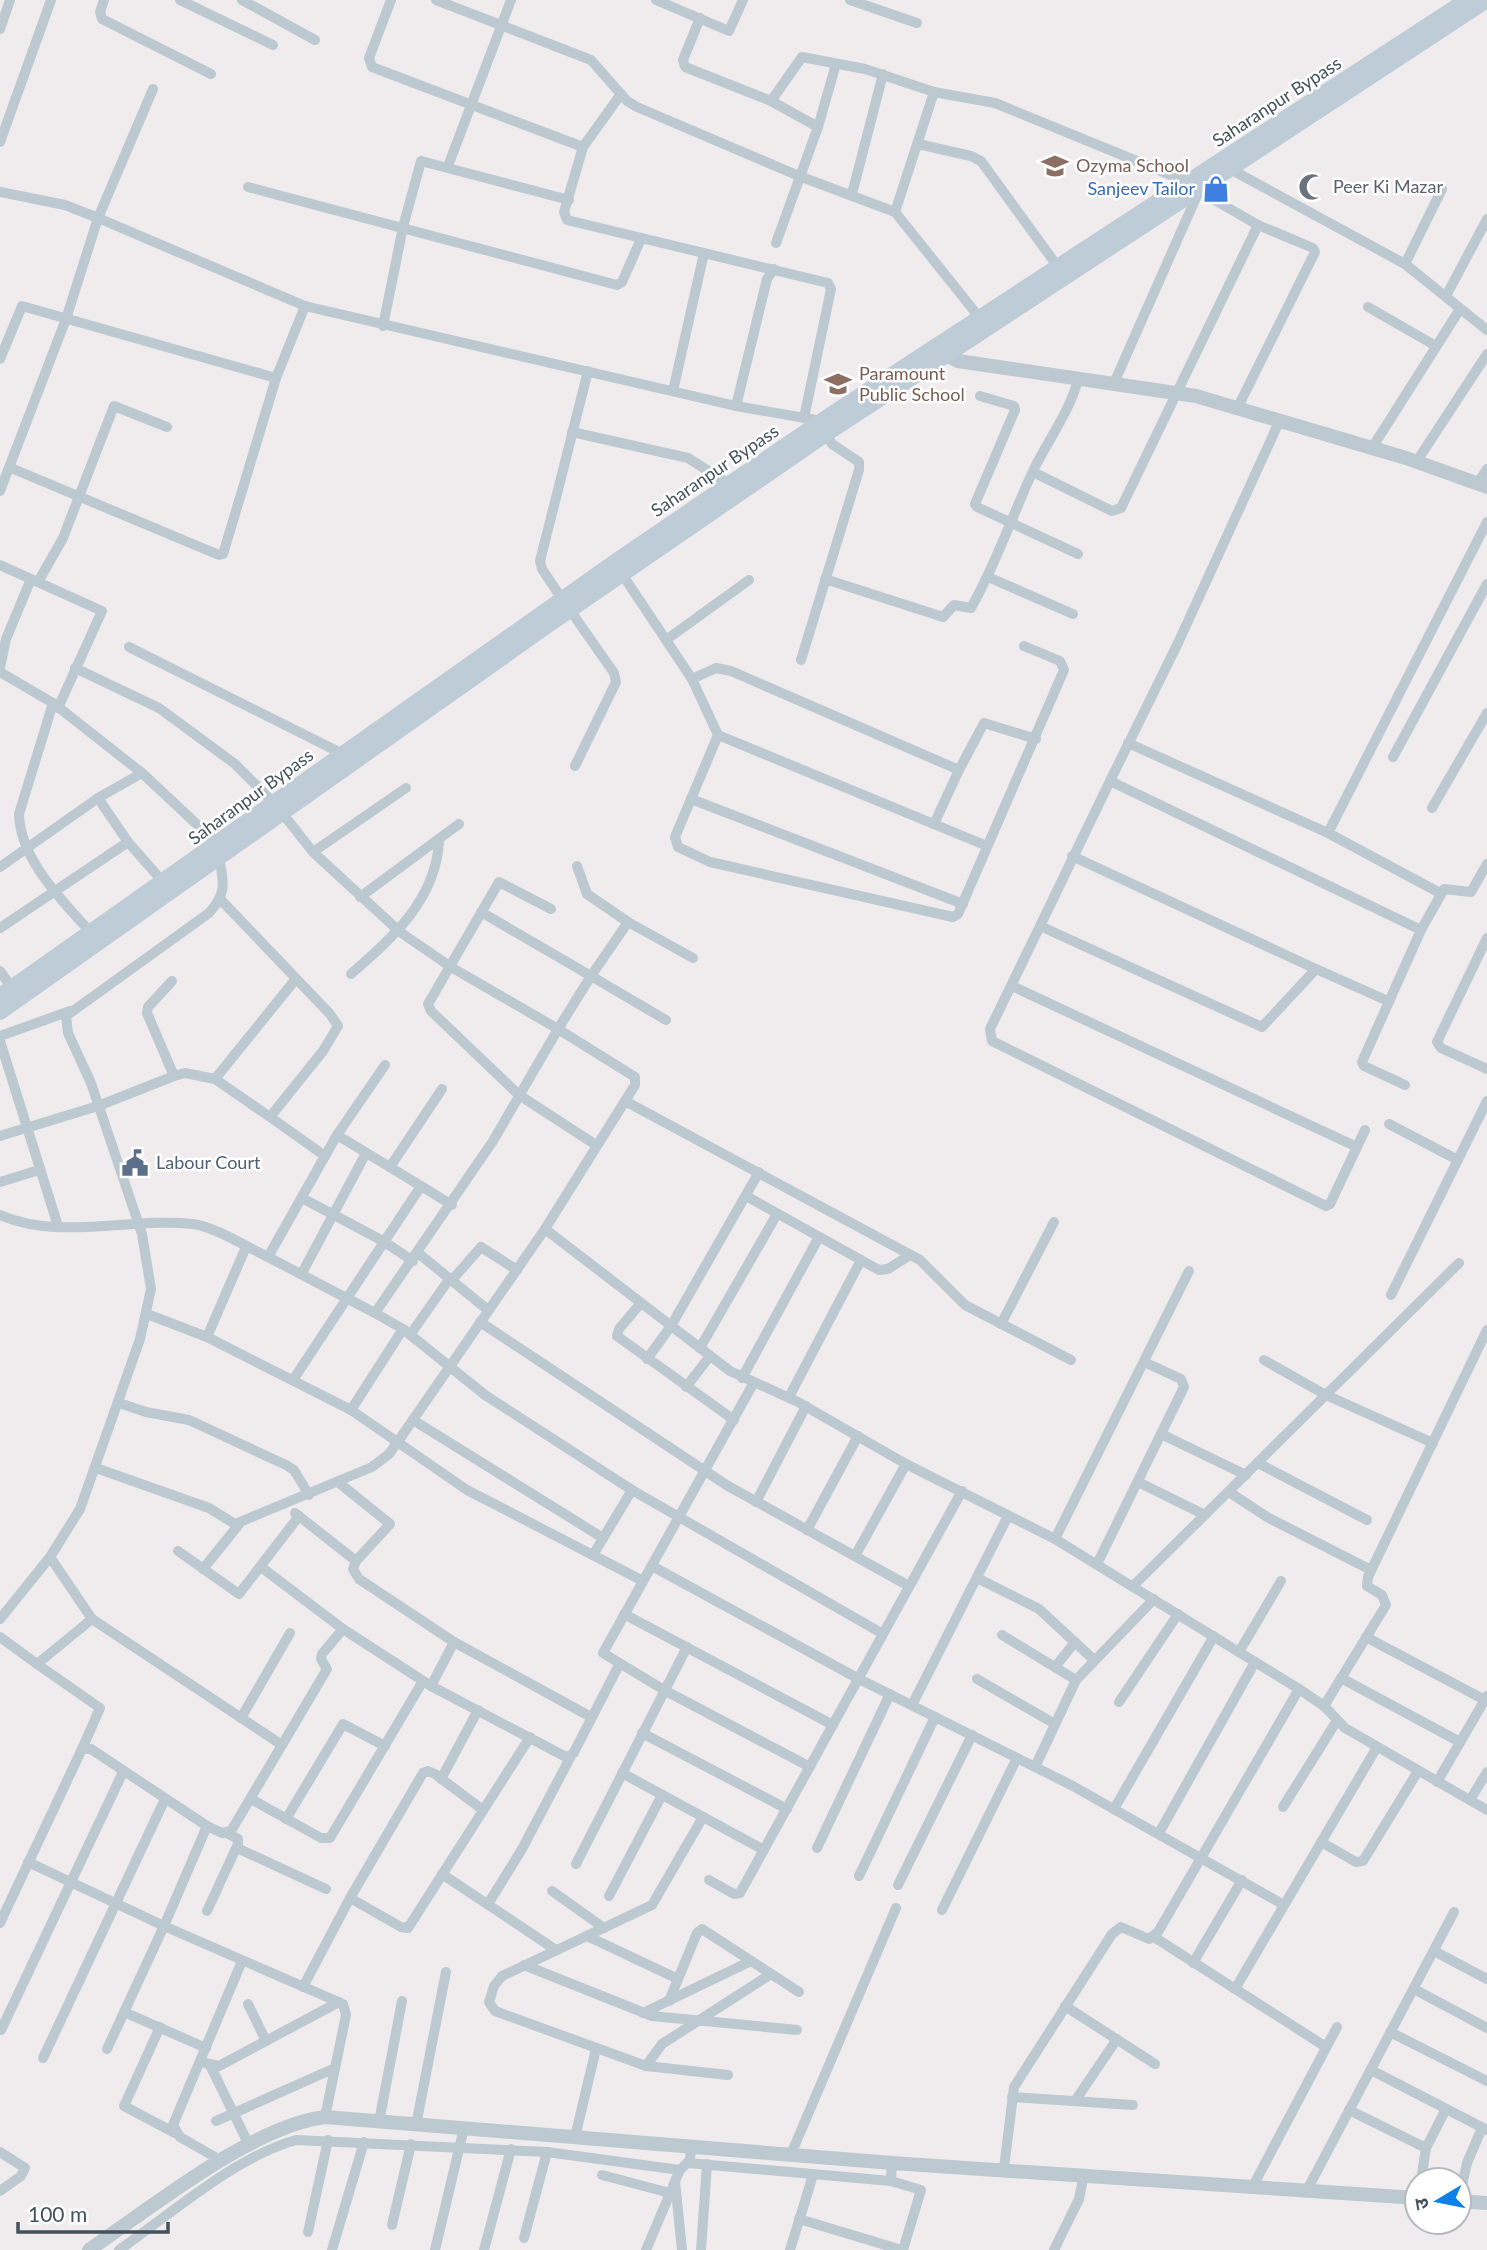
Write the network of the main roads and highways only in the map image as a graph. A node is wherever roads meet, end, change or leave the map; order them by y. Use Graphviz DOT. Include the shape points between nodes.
graph roads {
  1 [pos="1479,6"];
  2 [pos="1193,187"];
  3 [pos="943,350"];
  4 [pos="826,429"];
  5 [pos="595,584"];
  6 [pos="566,604"];
  7 [pos="279,809"];
  8 [pos="219,851"];
  9 [pos="6,992"];
  10 [pos="0,1012"];
  1 -- 2 [label="main road, Saharanpur Bypass"];
  1 -- 2 [label="main road" via="1230,169"];
  2 -- 3 [label="main road"];
  2 -- 3 [label="main road, Saharanpur Bypass" via="979,317"];
  3 -- 4 [label="main road, Saharanpur Bypass"];
  4 -- 5 [label="main road, Saharanpur Bypass" via="729,484"];
  4 -- 5 [label="main road" via="622,574"];
  5 -- 6 [label="main road, Saharanpur Bypass"];
  6 -- 7 [label="main road"];
  6 -- 7 [label="main road, Saharanpur Bypass" via="344,754"];
  7 -- 8 [label="main road, Saharanpur Bypass"];
  8 -- 9 [label="main road, Saharanpur Bypass" via="164,883"];
  8 -- 10 [label="main road"];
}
